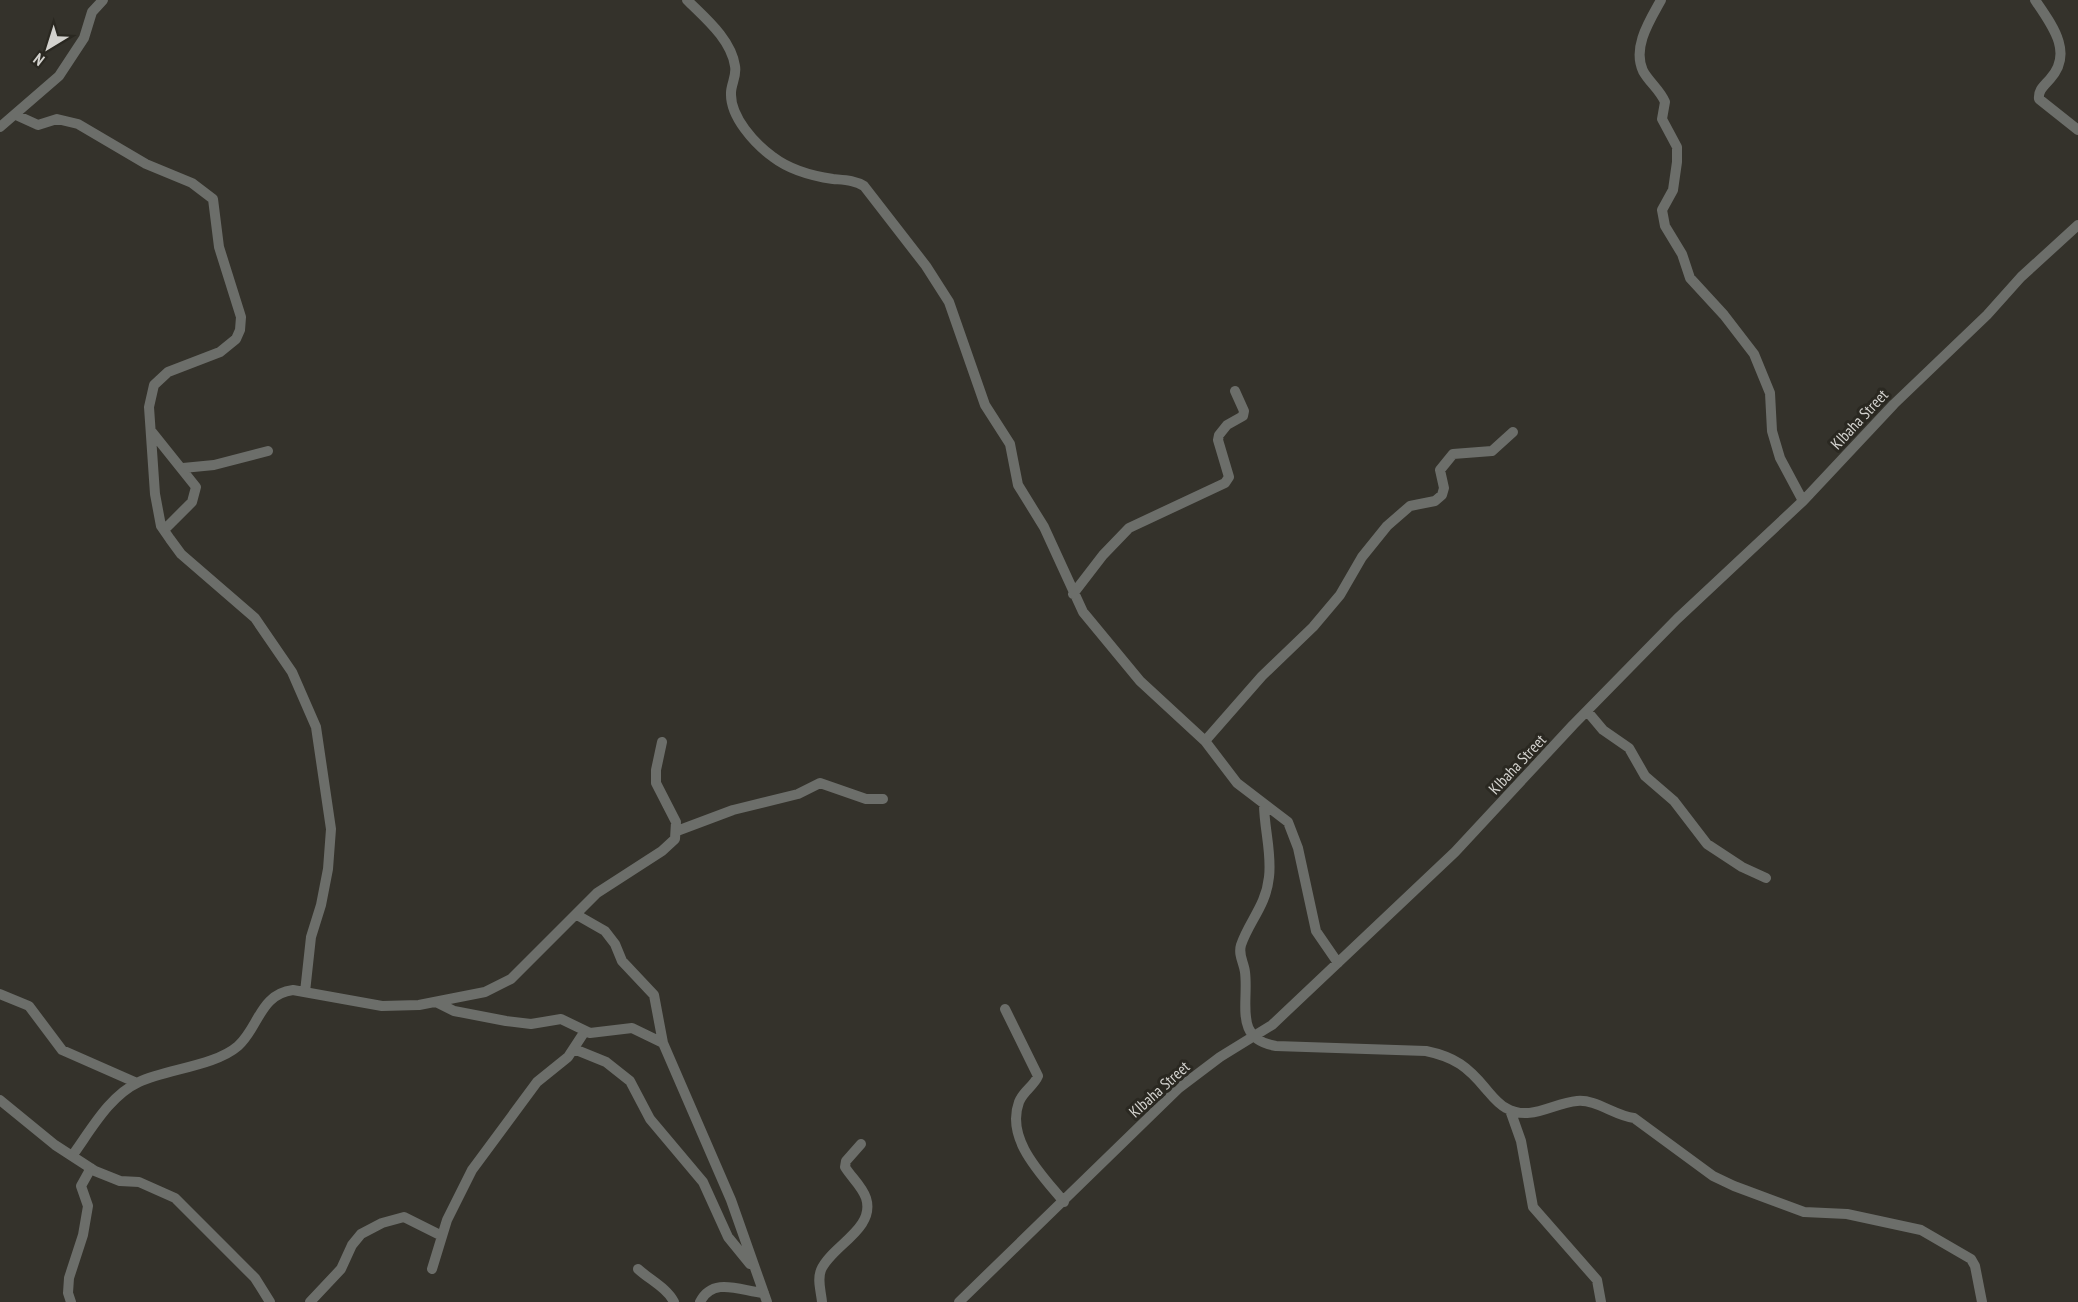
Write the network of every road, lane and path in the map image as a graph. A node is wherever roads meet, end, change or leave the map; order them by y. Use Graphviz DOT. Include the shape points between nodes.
graph roads {
  1 [pos="103,0"];
  2 [pos="687,0"];
  3 [pos="1661,0"];
  4 [pos="2035,0"];
  5 [pos="16,115"];
  6 [pos="0,127"];
  7 [pos="2078,130"];
  8 [pos="2078,225"];
  9 [pos="1234,391"];
  10 [pos="152,432"];
  11 [pos="1513,432"];
  12 [pos="268,451"];
  13 [pos="183,468"];
  14 [pos="1803,501"];
  15 [pos="164,530"];
  16 [pos="1073,594"];
  17 [pos="1587,711"];
  18 [pos="1205,741"];
  19 [pos="662,742"];
  20 [pos="883,799"];
  21 [pos="1264,804"];
  22 [pos="677,831"];
  23 [pos="1766,878"];
  24 [pos="577,915"];
  25 [pos="1338,963"];
  26 [pos="305,992"];
  27 [pos="0,994"];
  28 [pos="438,1003"];
  29 [pos="1005,1009"];
  30 [pos="585,1030"];
  31 [pos="1254,1037"];
  32 [pos="663,1043"];
  33 [pos="573,1049"];
  34 [pos="137,1083"];
  35 [pos="0,1100"];
  36 [pos="1510,1110"];
  37 [pos="861,1144"];
  38 [pos="72,1156"];
  39 [pos="91,1168"];
  40 [pos="1064,1202"];
  41 [pos="442,1236"];
  42 [pos="753,1266"];
  43 [pos="432,1269"];
  44 [pos="638,1269"];
  45 [pos="766,1297"];
  46 [pos="70,1302"];
  47 [pos="270,1302"];
  48 [pos="310,1302"];
  49 [pos="674,1302"];
  50 [pos="699,1302"];
  51 [pos="822,1302"];
  52 [pos="959,1302"];
  53 [pos="1601,1302"];
  54 [pos="1982,1302"];
  1 -- 5 [label="street" via="92,12 84,38 59,76 29,99"];
  2 -- 16 [label="street" via="731,53 736,67 731,102 752,137 774,158 795,170 864,186 940,287 949,302 985,405 1010,444 1018,485 1044,527"];
  3 -- 14 [label="street" via="1644,32 1640,60 1643,71 1665,102 1662,118 1677,147 1674,185 1662,216 1690,278 1754,354 1770,393 1772,431 1780,458"];
  4 -- 7 [label="street" via="2060,42 2062,53 2055,74 2040,90 2039,99"];
  5 -- 6 [label="street"];
  5 -- 10 [label="street" via="38,125 57,119 78,124 146,164 192,183 213,199 219,247 241,317 240,330 236,339 220,352 168,372 154,385 149,407"];
  8 -- 14 [label="street, KIbaha Street" via="1894,404"];
  9 -- 16 [label="street" via="1244,411 1243,416 1222,430 1218,440 1229,477 1225,483 1129,528 1091,568"];
  10 -- 13 [label="street"];
  10 -- 15 [label="street" via="155,494"];
  11 -- 18 [label="street" via="1492,451 1452,454 1440,470 1442,495 1435,501 1410,506 1387,526 1313,627 1262,676"];
  12 -- 13 [label="street" via="214,465"];
  13 -- 15 [label="street" via="196,493"];
  14 -- 17 [label="street, KIbaha Street" via="1708,588"];
  15 -- 26 [label="street" via="181,554 255,618 292,672 316,727 330,829 328,869 311,937"];
  16 -- 18 [label="street" via="1122,661"];
  17 -- 23 [label="street" via="1603,730 1629,748 1645,776 1674,801 1707,844"];
  17 -- 25 [label="street, KIbaha Street" via="1455,852"];
  18 -- 21 [label="street" via="1237,783"];
  19 -- 22 [label="street" via="656,783 674,816"];
  20 -- 22 [label="street" via="866,799 820,783 798,794 734,810"];
  21 -- 25 [label="street" via="1292,828 1316,931"];
  21 -- 31 [label="street" via="1269,880 1259,913 1240,950 1245,971 1245,1015"];
  22 -- 24 [label="street" via="662,851 618,878"];
  24 -- 28 [label="street" via="526,966 496,989"];
  24 -- 32 [label="street" via="605,931 622,961 649,988 658,1008"];
  25 -- 31 [label="street, KIbaha Street"];
  26 -- 28 [label="street" via="382,1006"];
  26 -- 34 [label="street" via="282,991 270,1000 244,1040 229,1052"];
  27 -- 34 [label="street" via="28,1006 62,1050"];
  28 -- 30 [label="street" via="454,1011 513,1022 531,1024 561,1019"];
  29 -- 40 [label="street" via="1038,1076 1020,1100 1016,1114 1018,1136"];
  30 -- 32 [label="street" via="600,1034 632,1028"];
  30 -- 33 [label="street"];
  31 -- 36 [label="street" via="1276,1046 1442,1054 1463,1064 1497,1102"];
  31 -- 40 [label="street, KIbaha Street" via="1179,1088"];
  32 -- 42 [label="street" via="731,1200"];
  33 -- 41 [label="street" via="537,1082 472,1170"];
  33 -- 42 [label="street" via="606,1062 630,1081 650,1119 703,1182 728,1237"];
  34 -- 38 [label="street" via="106,1109"];
  35 -- 38 [label="street"];
  36 -- 53 [label="street" via="1521,1141 1533,1207 1597,1280"];
  36 -- 54 [label="street" via="1534,1112 1575,1101 1587,1102 1637,1119 1713,1176 1785,1206 1921,1230 1971,1259"];
  37 -- 51 [label="street" via="845,1167 866,1198 867,1209 850,1238 822,1269 818,1280"];
  38 -- 39 [label="street"];
  39 -- 46 [label="street" via="81,1186 88,1206 69,1278"];
  39 -- 47 [label="street" via="120,1181 149,1185 175,1198 255,1278"];
  40 -- 52 [label="street, KIbaha Street"];
  41 -- 43 [label="street"];
  41 -- 48 [label="street" via="404,1217 367,1230 352,1245 341,1269"];
  42 -- 45 [label="street"];
  44 -- 49 [label="street" via="668,1291"];
  45 -- 50 [label="street" via="723,1286 707,1291"];
}
